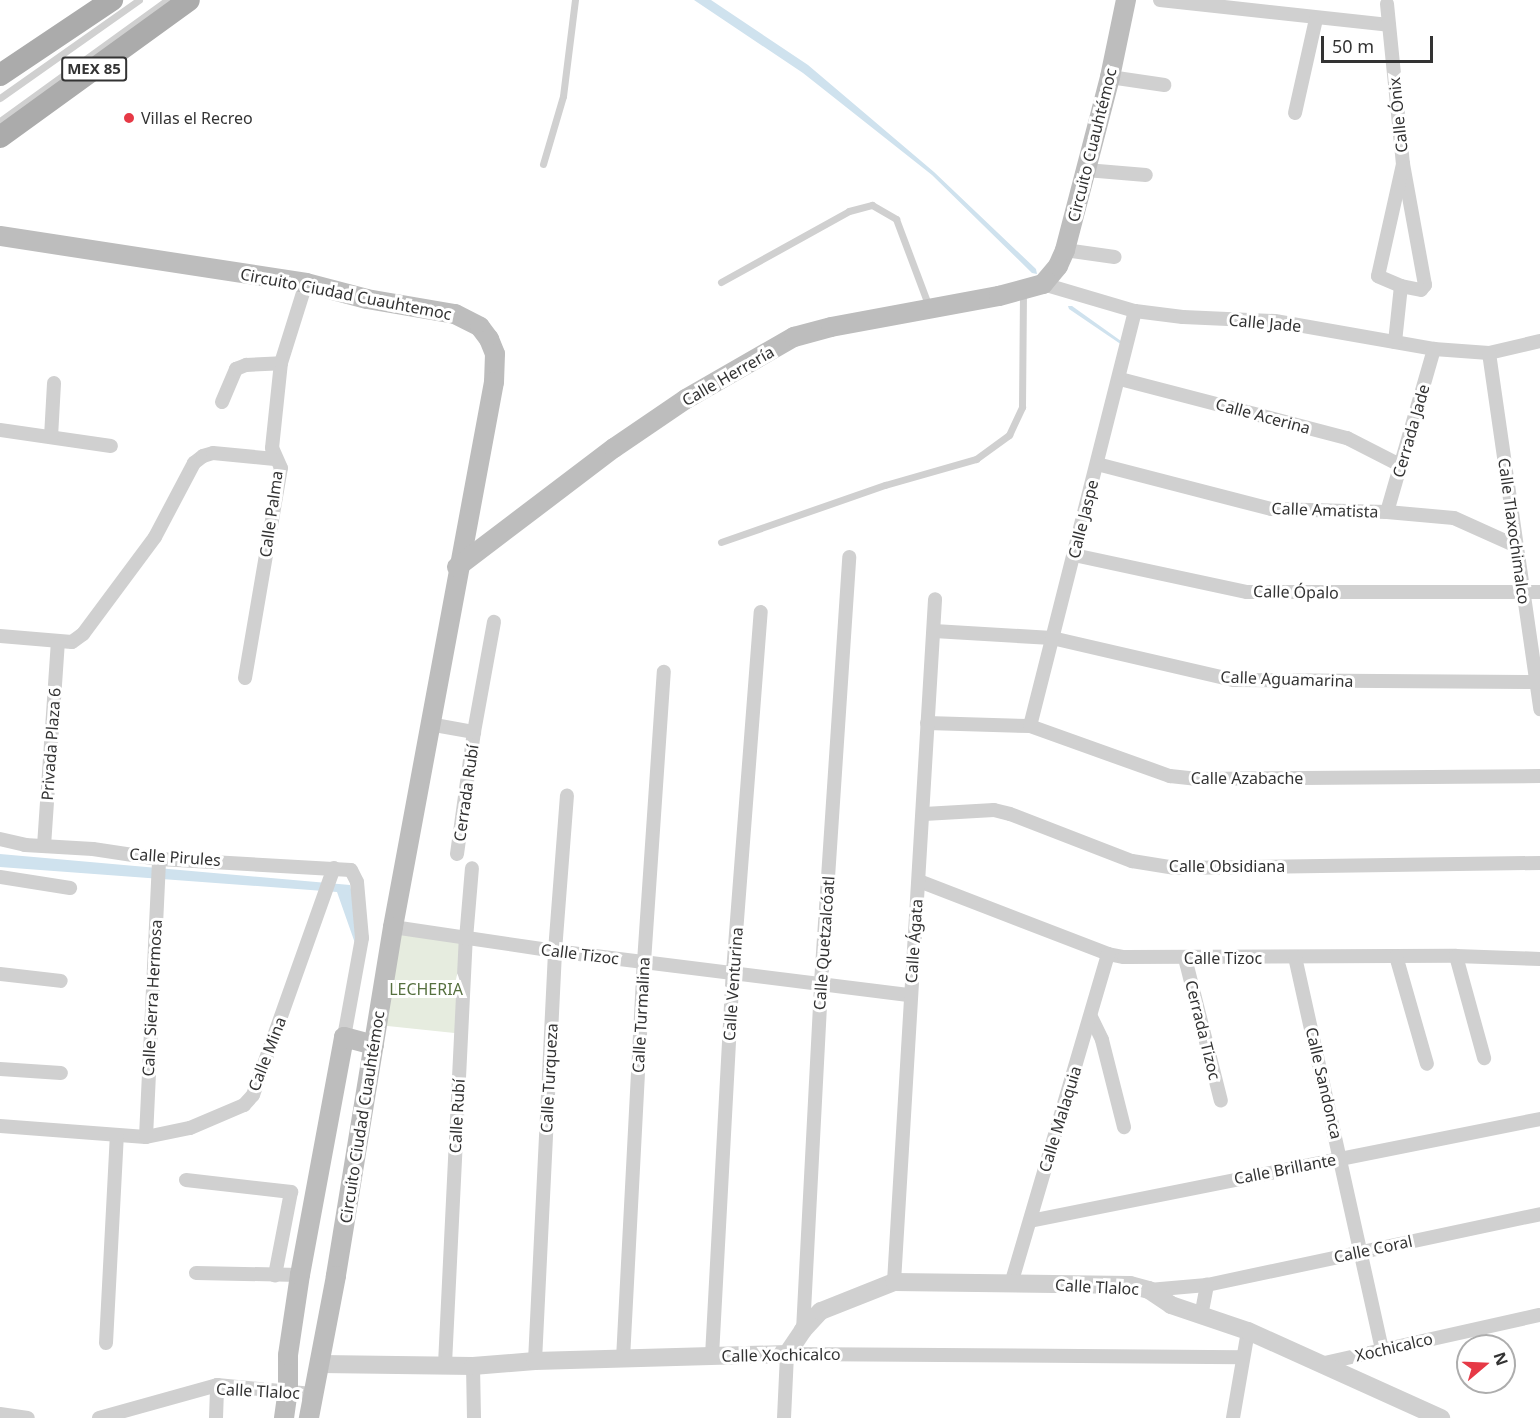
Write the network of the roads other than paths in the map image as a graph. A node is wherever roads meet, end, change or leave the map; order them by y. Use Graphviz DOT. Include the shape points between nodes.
graph roads {
  1 [pos="112,0"];
  2 [pos="139,0"];
  3 [pos="167,0"];
  4 [pos="189,0"];
  5 [pos="575,0"];
  6 [pos="1126,0"];
  7 [pos="1160,0"];
  8 [pos="1387,4"];
  9 [pos="1316,19"];
  10 [pos="1389,26"];
  11 [pos="0,75"];
  12 [pos="1110,77"];
  13 [pos="1164,85"];
  14 [pos="0,98"];
  15 [pos="1295,112"];
  16 [pos="0,121"];
  17 [pos="0,137"];
  18 [pos="543,164"];
  19 [pos="1403,164"];
  20 [pos="1086,170"];
  21 [pos="1146,175"];
  22 [pos="0,236"];
  23 [pos="1065,250"];
  24 [pos="1115,257"];
  25 [pos="721,282"];
  26 [pos="306,283"];
  27 [pos="1043,284"];
  28 [pos="1401,286"];
  29 [pos="1023,290"];
  30 [pos="930,309"];
  31 [pos="1135,311"];
  32 [pos="1540,341"];
  33 [pos="1395,342"];
  34 [pos="1434,349"];
  35 [pos="1489,353"];
  36 [pos="281,363"];
  37 [pos="1120,379"];
  38 [pos="54,383"];
  39 [pos="222,402"];
  40 [pos="0,430"];
  41 [pos="51,437"];
  42 [pos="111,446"];
  43 [pos="275,459"];
  44 [pos="1097,464"];
  45 [pos="1402,466"];
  46 [pos="1387,512"];
  47 [pos="721,542"];
  48 [pos="1516,546"];
  49 [pos="1074,555"];
  50 [pos="849,557"];
  51 [pos="457,567"];
  52 [pos="1540,592"];
  53 [pos="1522,594"];
  54 [pos="935,599"];
  55 [pos="761,612"];
  56 [pos="494,622"];
  57 [pos="934,631"];
  58 [pos="0,636"];
  59 [pos="1052,639"];
  60 [pos="58,643"];
  61 [pos="664,672"];
  62 [pos="245,678"];
  63 [pos="1536,682"];
  64 [pos="1540,709"];
  65 [pos="927,723"];
  66 [pos="429,724"];
  67 [pos="1030,726"];
  68 [pos="474,732"];
  69 [pos="1540,776"];
  70 [pos="567,795"];
  71 [pos="924,814"];
  72 [pos="0,839"];
  73 [pos="44,846"];
  74 [pos="457,855"];
  75 [pos="159,862"];
  76 [pos="1540,863"];
  77 [pos="472,868"];
  78 [pos="332,874"];
  79 [pos="0,877"];
  80 [pos="919,881"];
  81 [pos="70,888"];
  82 [pos="393,927"];
  83 [pos="466,939"];
  84 [pos="555,951"];
  85 [pos="1108,954"];
  86 [pos="1396,956"];
  87 [pos="1456,956"];
  88 [pos="1295,957"];
  89 [pos="1185,958"];
  90 [pos="1540,959"];
  91 [pos="644,962"];
  92 [pos="733,972"];
  93 [pos="0,974"];
  94 [pos="61,981"];
  95 [pos="821,983"];
  96 [pos="910,995"];
  97 [pos="1091,1017"];
  98 [pos="344,1037"];
  99 [pos="374,1044"];
  100 [pos="1484,1058"];
  101 [pos="1427,1064"];
  102 [pos="0,1070"];
  103 [pos="61,1073"];
  104 [pos="1221,1101"];
  105 [pos="1540,1119"];
  106 [pos="0,1126"];
  107 [pos="1124,1127"];
  108 [pos="117,1136"];
  109 [pos="146,1137"];
  110 [pos="1341,1158"];
  111 [pos="186,1180"];
  112 [pos="1540,1214"];
  113 [pos="1030,1221"];
  114 [pos="1360,1252"];
  115 [pos="196,1273"];
  116 [pos="275,1275"];
  117 [pos="300,1275"];
  118 [pos="894,1282"];
  119 [pos="1011,1284"];
  120 [pos="1207,1285"];
  121 [pos="1149,1290"];
  122 [pos="1540,1315"];
  123 [pos="1202,1316"];
  124 [pos="802,1330"];
  125 [pos="1248,1331"];
  126 [pos="106,1343"];
  127 [pos="1382,1349"];
  128 [pos="787,1354"];
  129 [pos="712,1356"];
  130 [pos="1242,1357"];
  131 [pos="623,1359"];
  132 [pos="535,1361"];
  133 [pos="321,1364"];
  134 [pos="445,1364"];
  135 [pos="1320,1364"];
  136 [pos="473,1366"];
  137 [pos="217,1385"];
  138 [pos="288,1391"];
  139 [pos="313,1394"];
  140 [pos="127,1413"];
  141 [pos="0,1414"];
  142 [pos="28,1418"];
  143 [pos="99,1418"];
  144 [pos="216,1418"];
  145 [pos="284,1418"];
  146 [pos="309,1418"];
  147 [pos="474,1418"];
  148 [pos="784,1418"];
  149 [pos="1233,1418"];
  150 [pos="1441,1418"];
  1 -- 11 [label="main road, MEX 85"];
  2 -- 14 [label="lane"];
  3 -- 16 [label="lane"];
  4 -- 17 [label="main road, MEX 85"];
  5 -- 18 [label="lane" via="563,96"];
  6 -- 12 [label="main road, Circuito Cuauhtémoc"];
  7 -- 9 [label="street"];
  8 -- 10 [label="street, Calle Ónix"];
  9 -- 10 [label="street"];
  9 -- 15 [label="street"];
  10 -- 19 [label="street, Calle Ónix"];
  12 -- 13 [label="street"];
  12 -- 20 [label="main road, Circuito Cuauhtémoc"];
  19 -- 28 [label="street" via="1377,270 1381,279"];
  19 -- 28 [label="street, Calle Ónix" via="1424,288"];
  20 -- 21 [label="street"];
  20 -- 23 [label="main road, Circuito Cuauhtémoc"];
  22 -- 26 [label="main road, Circuito Ciudad Cuauhtemoc"];
  23 -- 24 [label="street"];
  23 -- 27 [label="main road, Circuito Cuauhtémoc"];
  25 -- 30 [label="lane" via="849,211 872,205 896,219"];
  26 -- 36 [label="street, Calle Palma"];
  26 -- 51 [label="main road, Circuito Ciudad Cuauhtemoc" via="368,299 455,314 480,327 489,339 495,354 494,382"];
  27 -- 29 [label="main road, Calle Herrería"];
  27 -- 31 [label="street, Calle Jade"];
  28 -- 33 [label="street"];
  29 -- 30 [label="main road, Calle Herrería"];
  29 -- 47 [label="lane" via="1022,407 1009,435 976,459 885,484"];
  30 -- 51 [label="main road, Calle Herrería" via="794,337 686,399 614,448"];
  31 -- 33 [label="street, Calle Jade" via="1275,321"];
  31 -- 37 [label="street, Calle Jaspe"];
  32 -- 35 [label="street, Calle Jade"];
  33 -- 34 [label="street, Calle Jade"];
  34 -- 35 [label="street, Calle Jade"];
  34 -- 45 [label="street, Cerrada Jade"];
  35 -- 48 [label="street, Calle Tlaxochimalco"];
  36 -- 39 [label="street" via="236,369"];
  36 -- 43 [label="street, Calle Palma" via="272,448"];
  37 -- 44 [label="street, Calle Jaspe"];
  37 -- 45 [label="street, Calle Acerina" via="1347,438"];
  38 -- 41 [label="street"];
  40 -- 41 [label="street"];
  41 -- 42 [label="street"];
  43 -- 60 [label="street" via="213,453 194,463 155,537 83,634 72,642"];
  43 -- 62 [label="street, Calle Palma" via="281,468"];
  44 -- 46 [label="street, Calle Amatista" via="1271,509"];
  44 -- 49 [label="street, Calle Jaspe"];
  45 -- 46 [label="street, Cerrada Jade"];
  46 -- 48 [label="street, Calle Amatista" via="1462,520"];
  48 -- 53 [label="street, Calle Tlaxochimalco"];
  49 -- 53 [label="street, Calle Ópalo" via="1247,592"];
  49 -- 59 [label="street, Calle Jaspe"];
  50 -- 95 [label="street, Calle Quetzalcóatl"];
  51 -- 66 [label="main road, Circuito Ciudad Cuauhtémoc"];
  52 -- 53 [label="street, Calle Ópalo"];
  53 -- 63 [label="street, Calle Tlaxochimalco"];
  54 -- 57 [label="street, Calle Ágata"];
  55 -- 92 [label="street, Calle Venturina"];
  56 -- 68 [label="street, Cerrada Rubí"];
  57 -- 59 [label="street, Calle Aguamarina"];
  57 -- 65 [label="street, Calle Ágata"];
  58 -- 60 [label="street"];
  59 -- 63 [label="street, Calle Aguamarina" via="1233,680"];
  59 -- 67 [label="street, Calle Jaspe"];
  60 -- 73 [label="street, Privada Plaza 6"];
  61 -- 91 [label="street, Calle Turmalina"];
  63 -- 64 [label="street, Calle Tlaxochimalco"];
  65 -- 67 [label="street, Calle Azabache"];
  65 -- 71 [label="street, Calle Ágata"];
  66 -- 68 [label="street, Cerrada Rubí"];
  66 -- 82 [label="main road, Circuito Ciudad Cuauhtémoc"];
  67 -- 69 [label="street, Calle Azabache" via="1170,776 1198,779"];
  68 -- 74 [label="street, Cerrada Rubí"];
  70 -- 84 [label="street, Calle Turqueza"];
  71 -- 76 [label="street, Calle Obsidiana" via="1002,812 1132,861 1175,868"];
  71 -- 80 [label="street, Calle Ágata"];
  72 -- 73 [label="street, Calle Pirules"];
  73 -- 75 [label="street, Calle Pirules" via="93,849"];
  75 -- 78 [label="street, Calle Pirules"];
  75 -- 109 [label="street, Calle Sierra Hermosa"];
  77 -- 83 [label="street, Calle Rubí"];
  78 -- 98 [label="street, Calle Pirules" via="351,870 357,882 362,938"];
  78 -- 109 [label="street, Calle Mina" via="253,1095 244,1105 190,1128"];
  79 -- 81 [label="street"];
  80 -- 85 [label="street, Calle Tizoc"];
  80 -- 96 [label="street, Calle Ágata"];
  82 -- 83 [label="street, Calle Tizoc"];
  82 -- 99 [label="main road, Circuito Ciudad Cuauhtémoc"];
  83 -- 84 [label="street, Calle Tizoc"];
  83 -- 134 [label="street, Calle Rubí"];
  84 -- 91 [label="street, Calle Tizoc"];
  84 -- 132 [label="street, Calle Turqueza"];
  85 -- 89 [label="street, Calle Tizoc"];
  85 -- 97 [label="street, Calle Malaquia"];
  86 -- 87 [label="street, Calle Tizoc"];
  86 -- 88 [label="street, Calle Tizoc"];
  86 -- 101 [label="street"];
  87 -- 90 [label="street, Calle Tizoc"];
  87 -- 100 [label="street"];
  88 -- 89 [label="street, Calle Tizoc"];
  88 -- 110 [label="street, Calle Sandonca"];
  89 -- 104 [label="street, Cerrada Tizoc"];
  91 -- 92 [label="street, Calle Tizoc"];
  91 -- 131 [label="street, Calle Turmalina"];
  92 -- 95 [label="street, Calle Tizoc"];
  92 -- 129 [label="street, Calle Venturina"];
  93 -- 94 [label="street"];
  95 -- 96 [label="street, Calle Tizoc"];
  95 -- 124 [label="street, Calle Quetzalcóatl"];
  96 -- 118 [label="street, Calle Ágata"];
  97 -- 107 [label="street" via="1102,1040"];
  97 -- 113 [label="street, Calle Malaquia"];
  98 -- 99 [label="main road"];
  98 -- 117 [label="main road"];
  99 -- 133 [label="main road, Circuito Ciudad Cuauhtémoc"];
  102 -- 103 [label="street"];
  105 -- 110 [label="street, Calle Brillante"];
  106 -- 108 [label="street, Calle Mina"];
  108 -- 109 [label="street, Calle Mina"];
  108 -- 126 [label="street"];
  110 -- 113 [label="street, Calle Brillante"];
  110 -- 114 [label="street, Calle Sandonca"];
  111 -- 116 [label="street" via="291,1192"];
  112 -- 114 [label="street, Calle Coral"];
  113 -- 119 [label="street, Calle Malaquia"];
  114 -- 120 [label="street, Calle Coral"];
  114 -- 127 [label="street, Calle Sandonca"];
  115 -- 116 [label="street"];
  116 -- 117 [label="street"];
  117 -- 138 [label="main road" via="288,1355"];
  118 -- 119 [label="street, Calle Tlaloc"];
  118 -- 124 [label="street, Calle Tlaloc" via="821,1311"];
  119 -- 121 [label="street, Calle Tlaloc" via="1130,1285"];
  120 -- 121 [label="street, Calle Coral"];
  120 -- 123 [label="street"];
  121 -- 123 [label="street, Calle Tlaloc" via="1171,1305"];
  122 -- 127 [label="street, Xochicalco"];
  123 -- 125 [label="street, Calle Tlaloc"];
  124 -- 128 [label="street, Calle Tlaloc"];
  125 -- 130 [label="street"];
  125 -- 135 [label="street, Calle Tlaloc"];
  127 -- 135 [label="street, Xochicalco"];
  128 -- 129 [label="street, Calle Xochicalco"];
  128 -- 130 [label="street, Calle Xochicalco"];
  128 -- 148 [label="street"];
  129 -- 131 [label="street, Calle Xochicalco"];
  130 -- 149 [label="street"];
  131 -- 132 [label="street, Calle Xochicalco"];
  132 -- 136 [label="street, Calle Xochicalco"];
  133 -- 134 [label="street, Calle Xochicalco"];
  133 -- 139 [label="main road, Circuito Ciudad Cuauhtémoc"];
  134 -- 136 [label="street, Calle Xochicalco"];
  135 -- 150 [label="street, Calle Tlaloc"];
  136 -- 147 [label="street"];
  137 -- 138 [label="street, Calle Tlaloc"];
  137 -- 140 [label="street, Calle Tlaloc"];
  137 -- 144 [label="street"];
  138 -- 139 [label="street, Calle Tlaloc"];
  138 -- 145 [label="main road"];
  139 -- 146 [label="main road, Circuito Ciudad Cuauhtémoc"];
  140 -- 143 [label="street, Calle Tlaloc"];
  141 -- 142 [label="street"];
}
